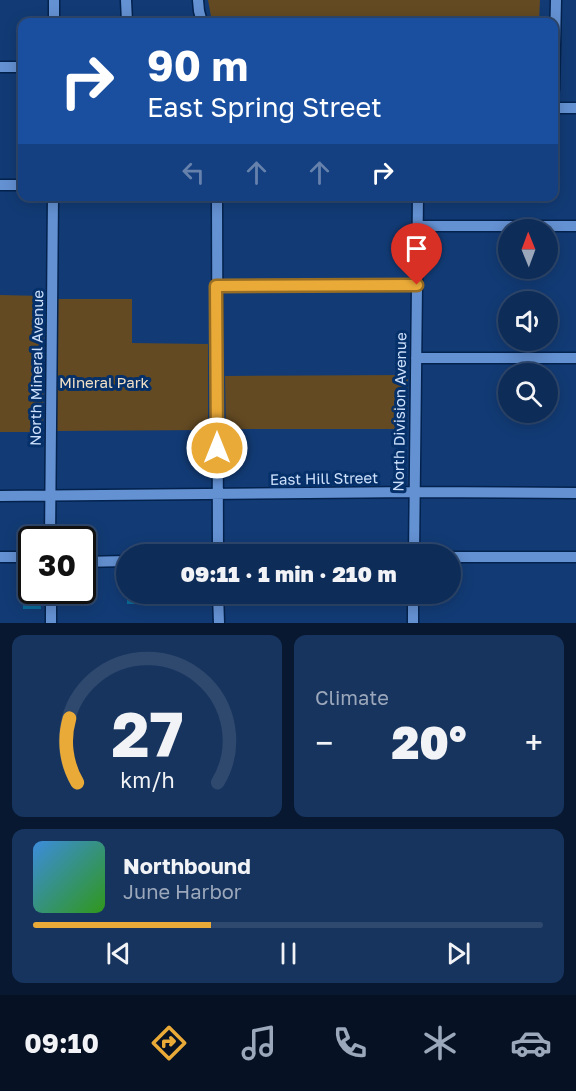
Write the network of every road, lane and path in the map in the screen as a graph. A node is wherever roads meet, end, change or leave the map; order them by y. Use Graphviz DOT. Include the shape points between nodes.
graph roads {
  1 [pos="54,0"];
  2 [pos="126,0"];
  3 [pos="198,0"];
  4 [pos="556,0"];
  5 [pos="54,18"];
  6 [pos="127,18"];
  7 [pos="201,18"];
  8 [pos="556,18"];
  9 [pos="18,66"];
  10 [pos="0,68"];
  11 [pos="558,108"];
  12 [pos="576,108"];
  13 [pos="0,185"];
  14 [pos="18,185"];
  15 [pos="53,201"];
  16 [pos="217,201"];
  17 [pos="418,201"];
  18 [pos="417,226"];
  19 [pos="576,226"];
  20 [pos="417,285"];
  21 [pos="216,286"];
  22 [pos="416,358"];
  23 [pos="576,358"];
  24 [pos="415,492"];
  25 [pos="576,493"];
  26 [pos="50,495"];
  27 [pos="218,495"];
  28 [pos="0,496"];
  29 [pos="50,526"];
  30 [pos="218,544"];
  31 [pos="414,544"];
  32 [pos="0,557"];
  33 [pos="18,557"];
  34 [pos="461,557"];
  35 [pos="576,557"];
  36 [pos="116,561"];
  37 [pos="96,562"];
  38 [pos="51,604"];
  39 [pos="218,604"];
  40 [pos="413,604"];
  41 [pos="51,623"];
  42 [pos="219,623"];
  43 [pos="413,623"];
  1 -- 5 [label="street"];
  2 -- 6 [label="street"];
  3 -- 7 [label="street"];
  4 -- 8 [label="street"];
  9 -- 10 [label="street"];
  11 -- 12 [label="street"];
  13 -- 14 [label="street"];
  15 -- 26 [label="street, North Mineral Avenue"];
  16 -- 21 [label="street"];
  17 -- 18 [label="street, North Division Avenue"];
  18 -- 19 [label="street"];
  18 -- 20 [label="street, North Division Avenue"];
  20 -- 21 [label="street"];
  20 -- 22 [label="street, North Division Avenue"];
  21 -- 27 [label="street"];
  22 -- 23 [label="street"];
  22 -- 24 [label="street, North Division Avenue"];
  24 -- 25 [label="street, East Hill Street"];
  24 -- 27 [label="street, East Hill Street"];
  24 -- 31 [label="street, North Division Avenue"];
  26 -- 27 [label="street, East Hill Street"];
  26 -- 28 [label="street, East Hill Street"];
  26 -- 29 [label="street, North Mineral Avenue"];
  27 -- 30 [label="street"];
  32 -- 33 [label="street"];
  34 -- 35 [label="street"];
  36 -- 37 [label="street"];
  38 -- 41 [label="street"];
  39 -- 42 [label="street"];
  40 -- 43 [label="street"];
}
